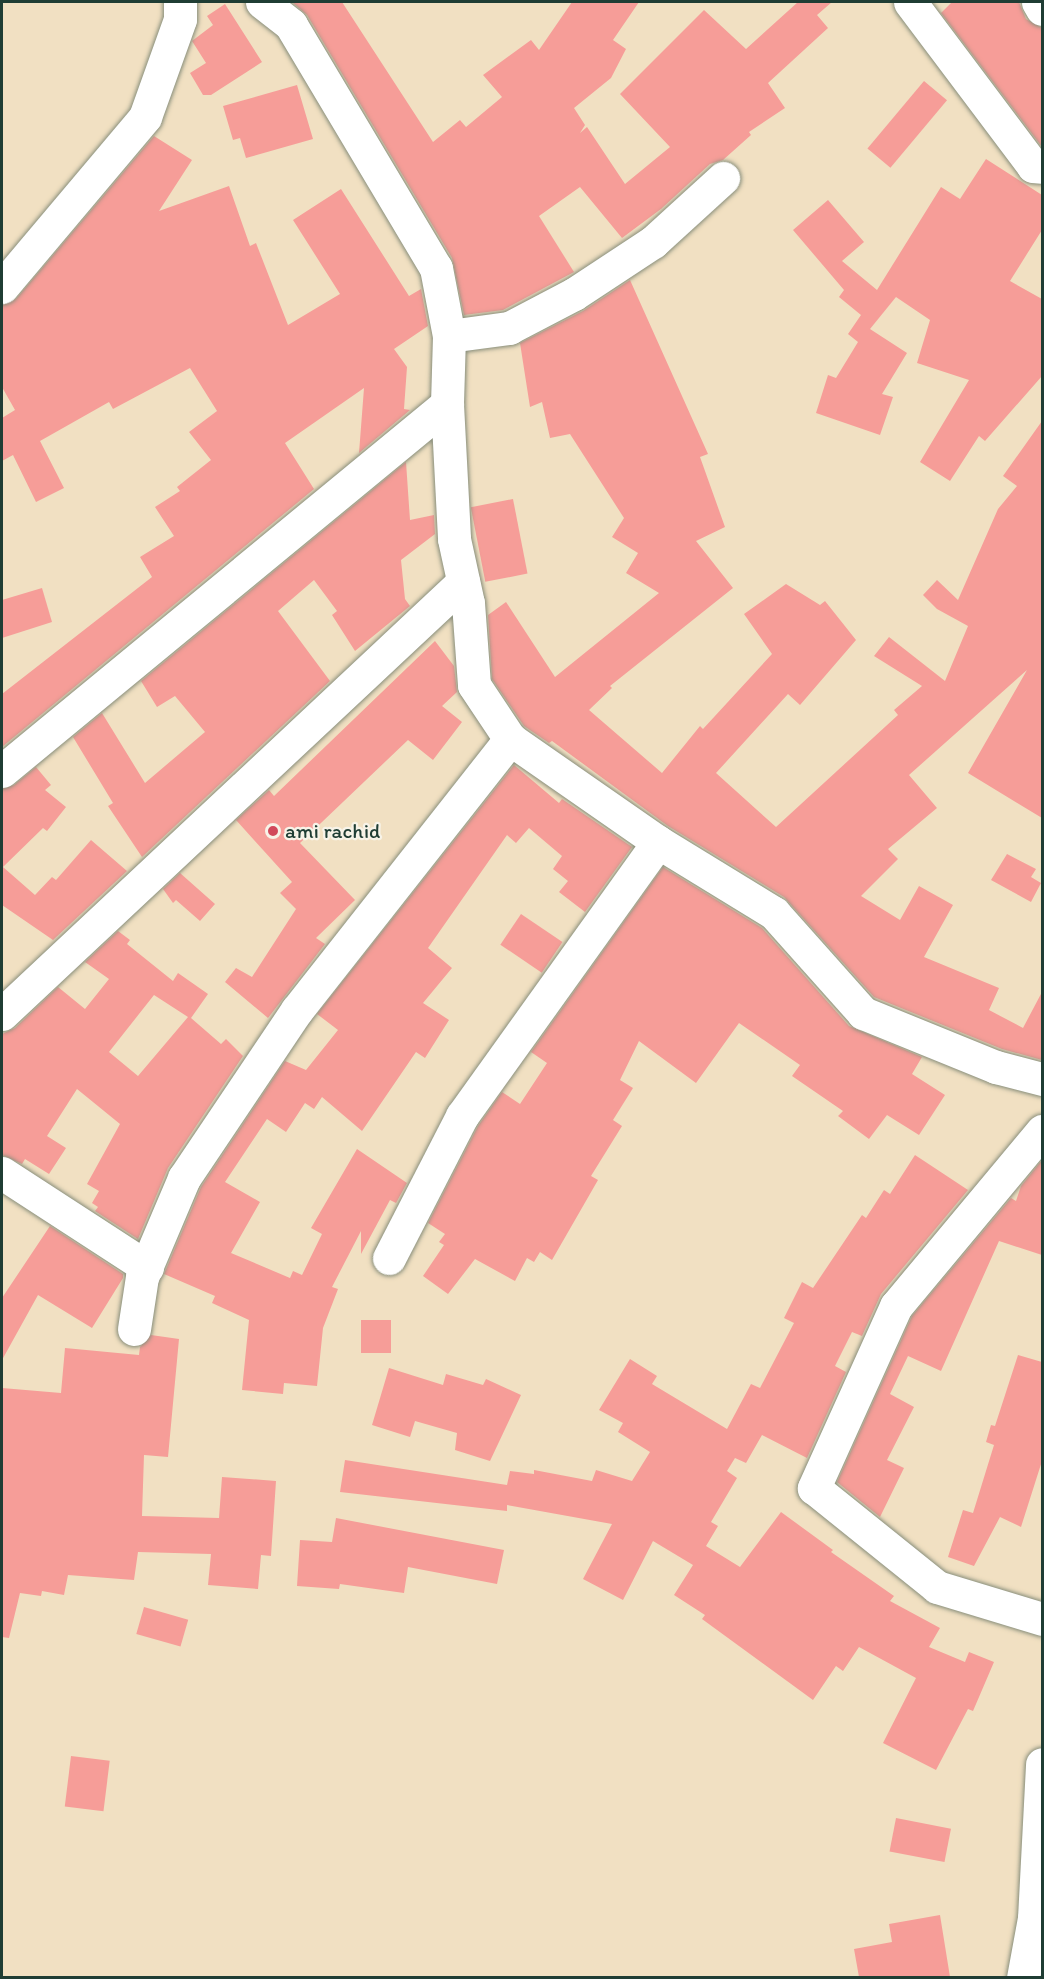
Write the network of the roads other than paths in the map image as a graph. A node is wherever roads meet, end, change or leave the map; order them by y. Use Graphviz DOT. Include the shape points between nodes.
graph roads {
  1 [pos="180,2"];
  2 [pos="262,2"];
  3 [pos="910,2"];
  4 [pos="1038,2"];
  5 [pos="1042,9"];
  6 [pos="1042,167"];
  7 [pos="723,177"];
  8 [pos="2,287"];
  9 [pos="449,336"];
  10 [pos="447,404"];
  11 [pos="463,582"];
  12 [pos="510,739"];
  13 [pos="2,771"];
  14 [pos="657,842"];
  15 [pos="2,1014"];
  16 [pos="1042,1079"];
  17 [pos="1042,1131"];
  18 [pos="2,1173"];
  19 [pos="389,1258"];
  20 [pos="147,1267"];
  21 [pos="134,1329"];
  22 [pos="1042,1619"];
  23 [pos="1042,1764"];
  24 [pos="1023,1977"];
  1 -- 8 [label="street" via="180,19 145,117"];
  2 -- 9 [label="street" via="291,25 436,268"];
  3 -- 6 [label="street" via="1033,166"];
  4 -- 5 [label="street"];
  7 -- 9 [label="street" via="653,242 574,294 509,328"];
  9 -- 10 [label="street"];
  10 -- 11 [label="street" via="454,539"];
  10 -- 13 [label="street"];
  11 -- 12 [label="street" via="474,685"];
  11 -- 15 [label="street"];
  12 -- 14 [label="street"];
  12 -- 20 [label="street" via="297,1010 184,1178"];
  14 -- 16 [label="street" via="774,913 863,1012 996,1066"];
  14 -- 19 [label="street" via="462,1116"];
  17 -- 22 [label="street" via="896,1306 814,1488 937,1587"];
  18 -- 20 [label="street"];
  20 -- 21 [label="street"];
  23 -- 24 [label="street" via="1034,1918"];
}
